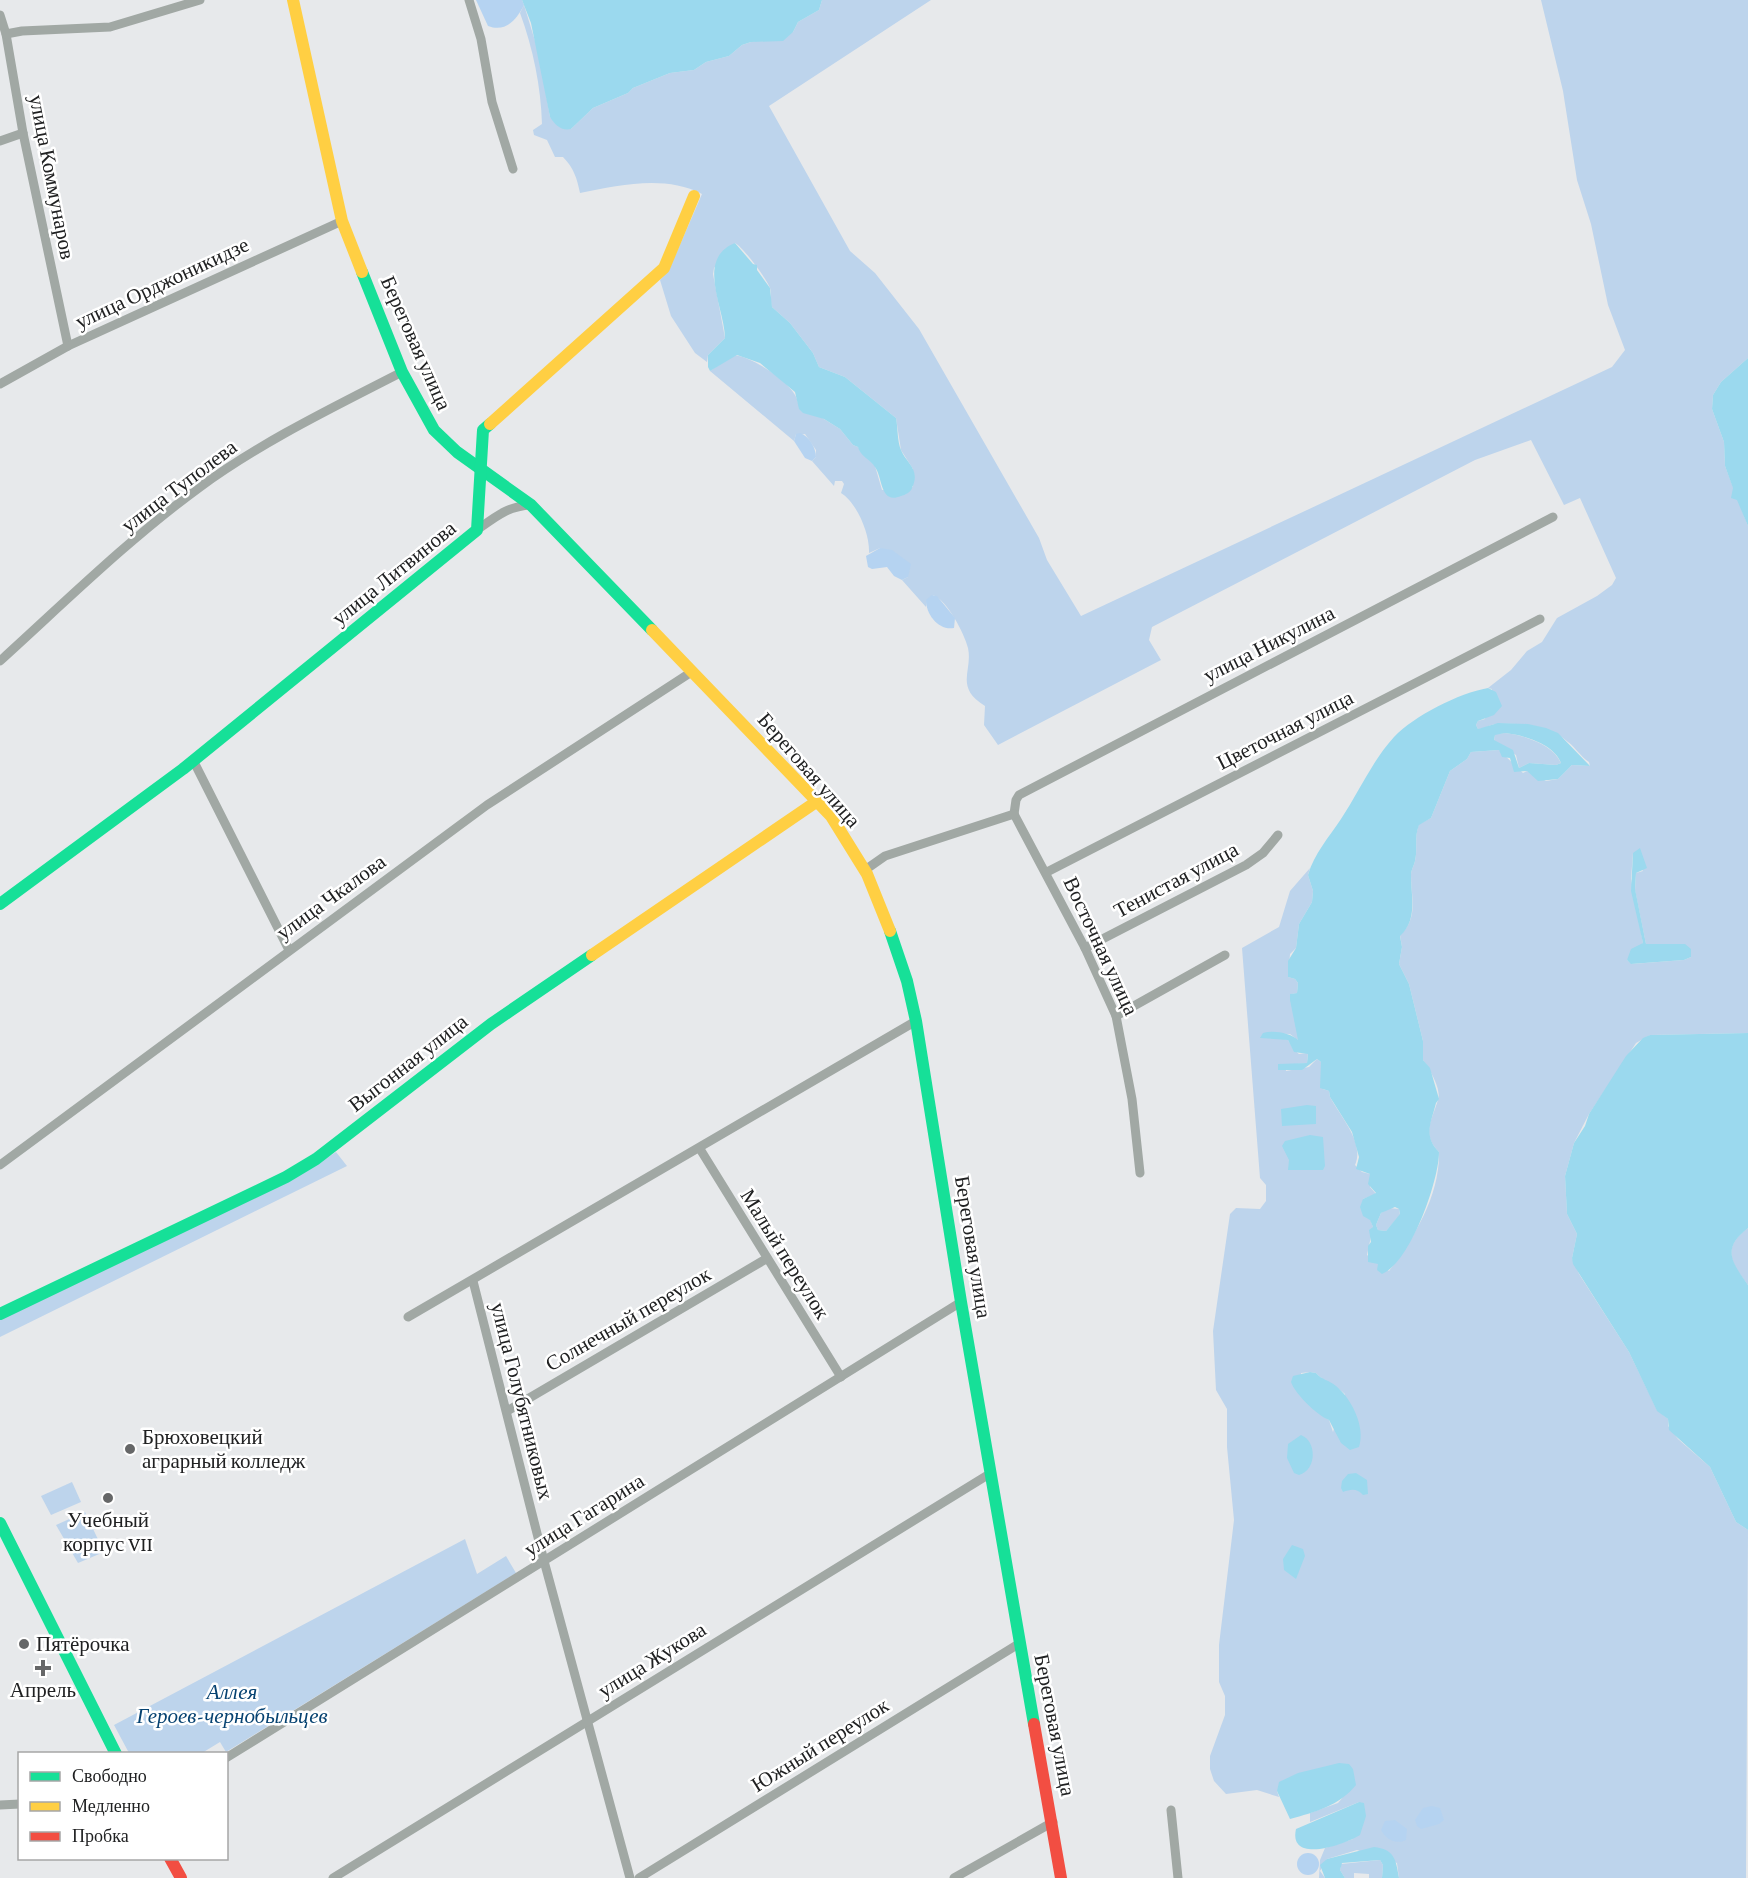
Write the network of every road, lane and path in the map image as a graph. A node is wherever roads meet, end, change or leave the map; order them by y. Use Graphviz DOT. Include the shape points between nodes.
graph roads {
  1 [pos="200,0"];
  2 [pos="293,0"];
  3 [pos="469,0"];
  4 [pos="0,15"];
  5 [pos="6,34"];
  6 [pos="23,133"];
  7 [pos="0,141"];
  8 [pos="513,169"];
  9 [pos="694,196"];
  10 [pos="342,221"];
  11 [pos="68,346"];
  12 [pos="402,372"];
  13 [pos="0,384"];
  14 [pos="480,466"];
  15 [pos="531,505"];
  16 [pos="1554,517"];
  17 [pos="477,530"];
  18 [pos="1540,619"];
  19 [pos="0,661"];
  20 [pos="693,671"];
  21 [pos="194,762"];
  22 [pos="816,802"];
  23 [pos="1014,814"];
  24 [pos="1278,835"];
  25 [pos="865,870"];
  26 [pos="1047,872"];
  27 [pos="0,904"];
  28 [pos="1085,948"];
  29 [pos="289,950"];
  30 [pos="1225,955"];
  31 [pos="1116,1016"];
  32 [pos="916,1021"];
  33 [pos="700,1149"];
  34 [pos="0,1165"];
  35 [pos="1140,1173"];
  36 [pos="766,1259"];
  37 [pos="473,1281"];
  38 [pos="961,1302"];
  39 [pos="0,1314"];
  40 [pos="408,1317"];
  41 [pos="841,1377"];
  42 [pos="507,1411"];
  43 [pos="991,1473"];
  44 [pos="0,1523"];
  45 [pos="544,1561"];
  46 [pos="1020,1643"];
  47 [pos="587,1721"];
  48 [pos="115,1752"];
  49 [pos="228,1757"];
  50 [pos="18,1804"];
  51 [pos="0,1805"];
  52 [pos="1171,1810"];
  53 [pos="1053,1822"];
  54 [pos="172,1860"];
  55 [pos="181,1878"];
  56 [pos="333,1878"];
  57 [pos="630,1878"];
  58 [pos="639,1878"];
  59 [pos="954,1878"];
  60 [pos="1061,1878"];
  61 [pos="1178,1878"];
  1 -- 5 [label="street" via="110,27"];
  2 -- 10 [label="street, Береговая улица"];
  3 -- 8 [label="street" via="481,39 492,102"];
  4 -- 5 [label="street, улица Коммунаров"];
  5 -- 6 [label="street, улица Коммунаров"];
  6 -- 7 [label="street"];
  6 -- 11 [label="street, улица Коммунаров"];
  9 -- 14 [label="street, улица Литвинова" via="664,268 486,426 481,435"];
  10 -- 11 [label="street, улица Орджоникидзе"];
  10 -- 12 [label="street, Береговая улица"];
  11 -- 13 [label="street, улица Орджоникидзе"];
  12 -- 14 [label="street, Береговая улица" via="434,430 457,452"];
  12 -- 19 [label="street, улица Туполева" via="265,444 201,486"];
  14 -- 15 [label="street, Береговая улица"];
  14 -- 17 [label="street, улица Литвинова"];
  15 -- 17 [label="street" via="501,512"];
  15 -- 20 [label="street, Береговая улица"];
  16 -- 23 [label="street, улица Никулина" via="1020,795"];
  17 -- 21 [label="street, улица Литвинова"];
  18 -- 26 [label="street, Цветочная улица"];
  20 -- 22 [label="street, Береговая улица"];
  20 -- 29 [label="street, улица Чкалова" via="487,805"];
  21 -- 27 [label="street, улица Литвинова"];
  21 -- 29 [label="street"];
  22 -- 25 [label="street, Береговая улица" via="836,823"];
  22 -- 39 [label="street, Выгонная улица" via="491,1024 306,1165"];
  23 -- 25 [label="street" via="885,856"];
  23 -- 26 [label="street, Восточная улица"];
  24 -- 28 [label="street, Тенистая улица" via="1246,865"];
  25 -- 32 [label="street, Береговая улица" via="892,932"];
  26 -- 28 [label="street, Восточная улица"];
  28 -- 31 [label="street, Восточная улица"];
  29 -- 34 [label="street, улица Чкалова"];
  30 -- 31 [label="street"];
  31 -- 35 [label="street, Восточная улица" via="1132,1099"];
  32 -- 33 [label="street, улица Голубятниковых"];
  32 -- 38 [label="street, Береговая улица"];
  33 -- 36 [label="street, Малый переулок"];
  33 -- 37 [label="street, улица Голубятниковых"];
  36 -- 41 [label="street, Малый переулок"];
  36 -- 42 [label="street, Солнечный переулок"];
  37 -- 40 [label="street, улица Голубятниковых"];
  37 -- 42 [label="street, улица Голубятниковых"];
  38 -- 41 [label="street, улица Гагарина"];
  38 -- 43 [label="street, Береговая улица"];
  41 -- 45 [label="street, улица Гагарина"];
  42 -- 45 [label="street, улица Голубятниковых"];
  43 -- 46 [label="street, Береговая улица"];
  43 -- 47 [label="street, улица Жукова"];
  44 -- 48 [label="street"];
  45 -- 47 [label="street, улица Голубятниковых"];
  45 -- 49 [label="street, улица Гагарина"];
  46 -- 53 [label="street, Береговая улица"];
  46 -- 58 [label="street, Южный переулок"];
  47 -- 56 [label="street, улица Жукова"];
  47 -- 57 [label="street, улица Голубятниковых"];
  50 -- 51 [label="street"];
  52 -- 61 [label="street"];
  53 -- 59 [label="street"];
  53 -- 60 [label="street, Береговая улица"];
  54 -- 55 [label="street"];
}
